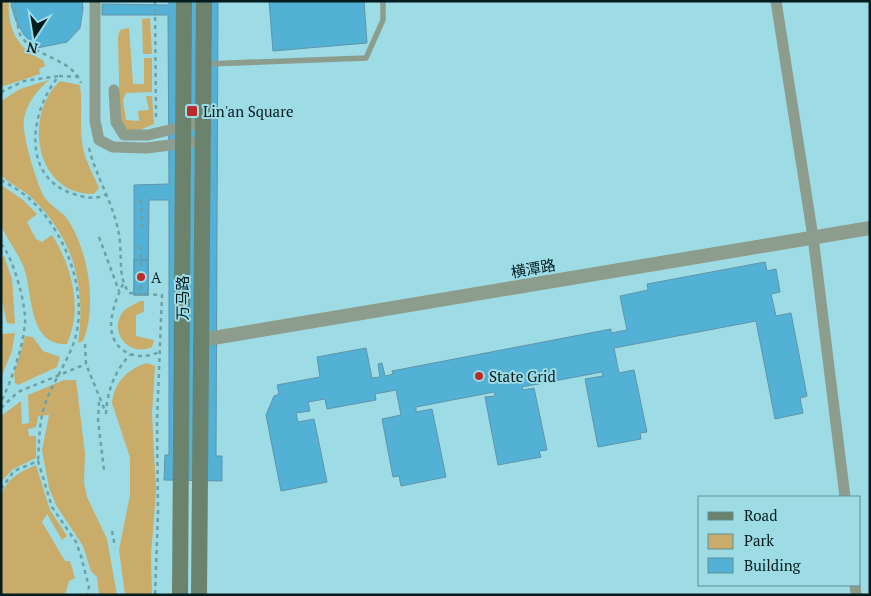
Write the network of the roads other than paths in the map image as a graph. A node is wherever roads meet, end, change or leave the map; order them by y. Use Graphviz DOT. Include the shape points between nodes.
graph roads {
  1 [pos="95,1"];
  2 [pos="184,1"];
  3 [pos="204,1"];
  4 [pos="383,1"];
  5 [pos="776,1"];
  6 [pos="203,64"];
  7 [pos="114,90"];
  8 [pos="203,122"];
  9 [pos="183,135"];
  10 [pos="202,141"];
  11 [pos="870,228"];
  12 [pos="813,237"];
  13 [pos="201,340"];
  14 [pos="845,496"];
  15 [pos="180,595"];
  16 [pos="199,595"];
  1 -- 9 [label="street" via="95,122 99,140 113,147 146,148"];
  2 -- 9 [label="main road, 万马路"];
  3 -- 6 [label="main road, 万马路"];
  4 -- 6 [label="lane" via="383,20 366,58"];
  5 -- 12 [label="street"];
  6 -- 8 [label="main road, 万马路"];
  7 -- 9 [label="street" via="116,122 124,135"];
  8 -- 9 [label="street"];
  8 -- 10 [label="main road, 万马路"];
  9 -- 10 [label="street"];
  9 -- 15 [label="main road, 万马路"];
  10 -- 13 [label="main road, 万马路"];
  11 -- 12 [label="street, 横潭路"];
  12 -- 13 [label="street, 横潭路"];
  12 -- 14 [label="street"];
  13 -- 16 [label="main road, 万马路"];
}
